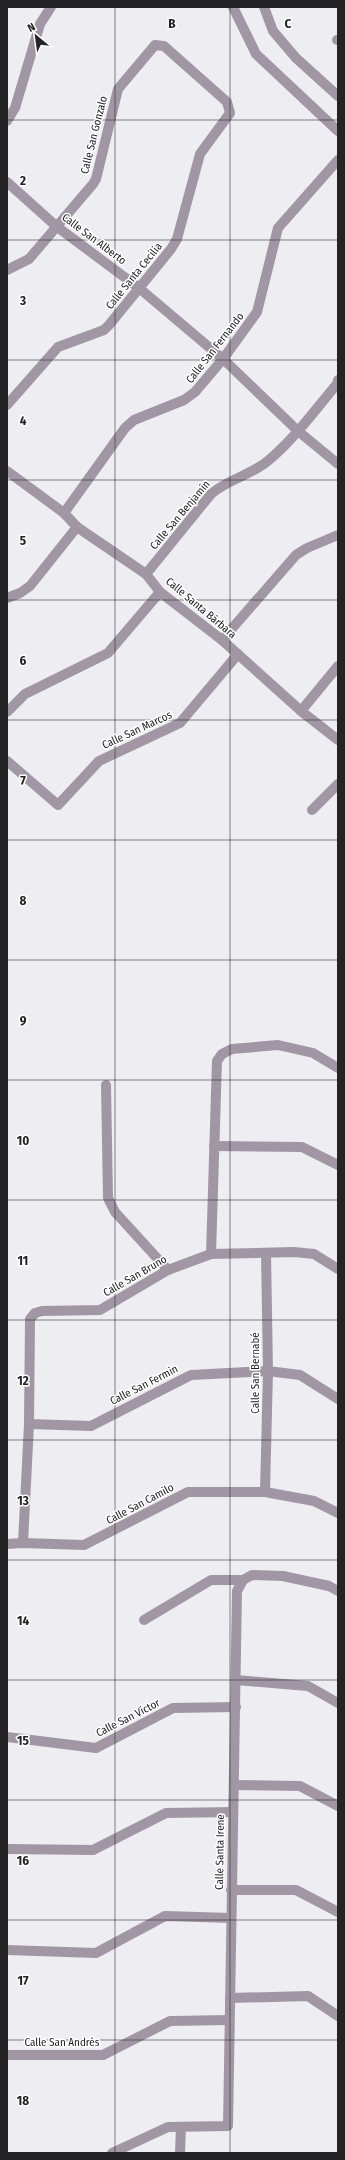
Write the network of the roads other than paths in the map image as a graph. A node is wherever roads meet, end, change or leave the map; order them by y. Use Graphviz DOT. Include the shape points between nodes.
graph roads {
  1 [pos="51,7"];
  2 [pos="233,7"];
  3 [pos="264,7"];
  4 [pos="338,96"];
  5 [pos="227,120"];
  6 [pos="7,121"];
  7 [pos="338,131"];
  8 [pos="338,160"];
  9 [pos="7,182"];
  10 [pos="56,226"];
  11 [pos="7,270"];
  12 [pos="138,288"];
  13 [pos="223,359"];
  14 [pos="338,380"];
  15 [pos="7,405"];
  16 [pos="298,431"];
  17 [pos="338,464"];
  18 [pos="7,471"];
  19 [pos="64,513"];
  20 [pos="77,527"];
  21 [pos="338,535"];
  22 [pos="146,574"];
  23 [pos="160,592"];
  24 [pos="7,598"];
  25 [pos="222,640"];
  26 [pos="238,654"];
  27 [pos="338,666"];
  28 [pos="7,712"];
  29 [pos="301,712"];
  30 [pos="338,740"];
  31 [pos="7,761"];
  32 [pos="338,784"];
  33 [pos="312,810"];
  34 [pos="338,1068"];
  35 [pos="106,1085"];
  36 [pos="214,1146"];
  37 [pos="338,1165"];
  38 [pos="266,1253"];
  39 [pos="211,1254"];
  40 [pos="338,1269"];
  41 [pos="168,1270"];
  42 [pos="268,1371"];
  43 [pos="338,1399"];
  44 [pos="29,1424"];
  45 [pos="265,1492"];
  46 [pos="338,1513"];
  47 [pos="24,1542"];
  48 [pos="7,1544"];
  49 [pos="242,1580"];
  50 [pos="338,1591"];
  51 [pos="144,1620"];
  52 [pos="236,1680"];
  53 [pos="338,1703"];
  54 [pos="236,1707"];
  55 [pos="7,1737"];
  56 [pos="234,1785"];
  57 [pos="338,1806"];
  58 [pos="233,1812"];
  59 [pos="7,1849"];
  60 [pos="231,1890"];
  61 [pos="338,1912"];
  62 [pos="231,1918"];
  63 [pos="7,1950"];
  64 [pos="230,1998"];
  65 [pos="338,2016"];
  66 [pos="229,2020"];
  67 [pos="7,2055"];
  68 [pos="181,2127"];
  69 [pos="112,2153"];
  70 [pos="180,2153"];
  1 -- 6 [label="street" via="40,24 15,108"];
  2 -- 7 [label="street" via="256,54"];
  3 -- 4 [label="street" via="273,31 291,53"];
  5 -- 10 [label="street, Calle San Gonzalo" via="230,114 227,102 164,46 155,45 118,88 96,179"];
  5 -- 12 [label="street, Calle Santa Cecilia" via="200,154 177,239"];
  8 -- 13 [label="street, Calle San Fernando" via="278,228 257,312"];
  9 -- 10 [label="street, Calle San Alberto"];
  10 -- 11 [label="street, Calle San Gonzalo" via="30,259"];
  10 -- 12 [label="street, Calle San Alberto"];
  12 -- 13 [label="street, Calle San Alberto"];
  12 -- 15 [label="street, Calle Santa Cecilia" via="104,330 58,347"];
  13 -- 16 [label="street, Calle San Alberto"];
  13 -- 19 [label="street, Calle San Fernando" via="195,392 184,400 134,420 125,428"];
  14 -- 16 [label="street, Calle San Benjamín"];
  16 -- 17 [label="street, Calle San Alberto"];
  16 -- 22 [label="street, Calle San Benjamín" via="268,461 219,487 211,494"];
  18 -- 19 [label="street, Calle Santa Bárbara"];
  19 -- 20 [label="street, Calle Santa Bárbara"];
  20 -- 22 [label="street, Calle Santa Bárbara"];
  20 -- 24 [label="street" via="30,586"];
  21 -- 25 [label="street" via="296,555"];
  22 -- 23 [label="street, Calle Santa Bárbara"];
  23 -- 25 [label="street, Calle Santa Bárbara"];
  23 -- 28 [label="street" via="108,653 25,694"];
  25 -- 26 [label="street, Calle Santa Bárbara"];
  26 -- 29 [label="street, Calle Santa Bárbara"];
  26 -- 31 [label="street, Calle San Marcos" via="180,723 99,761 58,805"];
  27 -- 29 [label="street"];
  29 -- 30 [label="street, Calle Santa Bárbara"];
  32 -- 33 [label="street"];
  34 -- 36 [label="street" via="313,1053 278,1045 232,1049 222,1054 217,1061"];
  35 -- 41 [label="street" via="108,1198 115,1212"];
  36 -- 37 [label="street" via="302,1147"];
  36 -- 39 [label="street"];
  38 -- 39 [label="street, Calle San Bruno"];
  38 -- 40 [label="street, Calle San Bruno" via="314,1254"];
  38 -- 42 [label="street, Calle San Bernabé"];
  39 -- 41 [label="street, Calle San Bruno"];
  41 -- 44 [label="street, Calle San Bruno" via="100,1310 35,1313 30,1319"];
  42 -- 43 [label="street, Calle San Fermin" via="300,1375"];
  42 -- 44 [label="street, Calle San Fermin" via="191,1375 91,1426"];
  42 -- 45 [label="street, Calle San Bernabé"];
  44 -- 47 [label="street"];
  45 -- 46 [label="street, Calle San Camilo" via="314,1502"];
  45 -- 47 [label="street, Calle San Camilo" via="188,1492 84,1545"];
  47 -- 48 [label="street, Calle San Camilo"];
  49 -- 50 [label="street" via="252,1575 283,1576 328,1586"];
  49 -- 51 [label="street" via="211,1580"];
  49 -- 52 [label="street, Calle Santa Irene" via="237,1591"];
  52 -- 53 [label="street" via="308,1686"];
  52 -- 54 [label="street, Calle Santa Irene"];
  54 -- 55 [label="street, Calle San Víctor" via="172,1708 96,1748"];
  54 -- 56 [label="street, Calle Santa Irene"];
  56 -- 57 [label="street" via="300,1786"];
  56 -- 58 [label="street, Calle Santa Irene"];
  58 -- 59 [label="street" via="166,1813 93,1850"];
  58 -- 60 [label="street, Calle Santa Irene"];
  60 -- 61 [label="street" via="296,1890"];
  60 -- 62 [label="street, Calle Santa Irene"];
  62 -- 63 [label="street" via="165,1916 96,1953"];
  62 -- 64 [label="street, Calle Santa Irene"];
  64 -- 65 [label="street" via="308,1996"];
  64 -- 66 [label="street, Calle Santa Irene"];
  66 -- 67 [label="street, Calle San Andrés" via="170,2021 103,2055"];
  66 -- 68 [label="street, Calle Santa Irene" via="228,2126"];
  68 -- 69 [label="street" via="168,2127"];
  68 -- 70 [label="street"];
}
